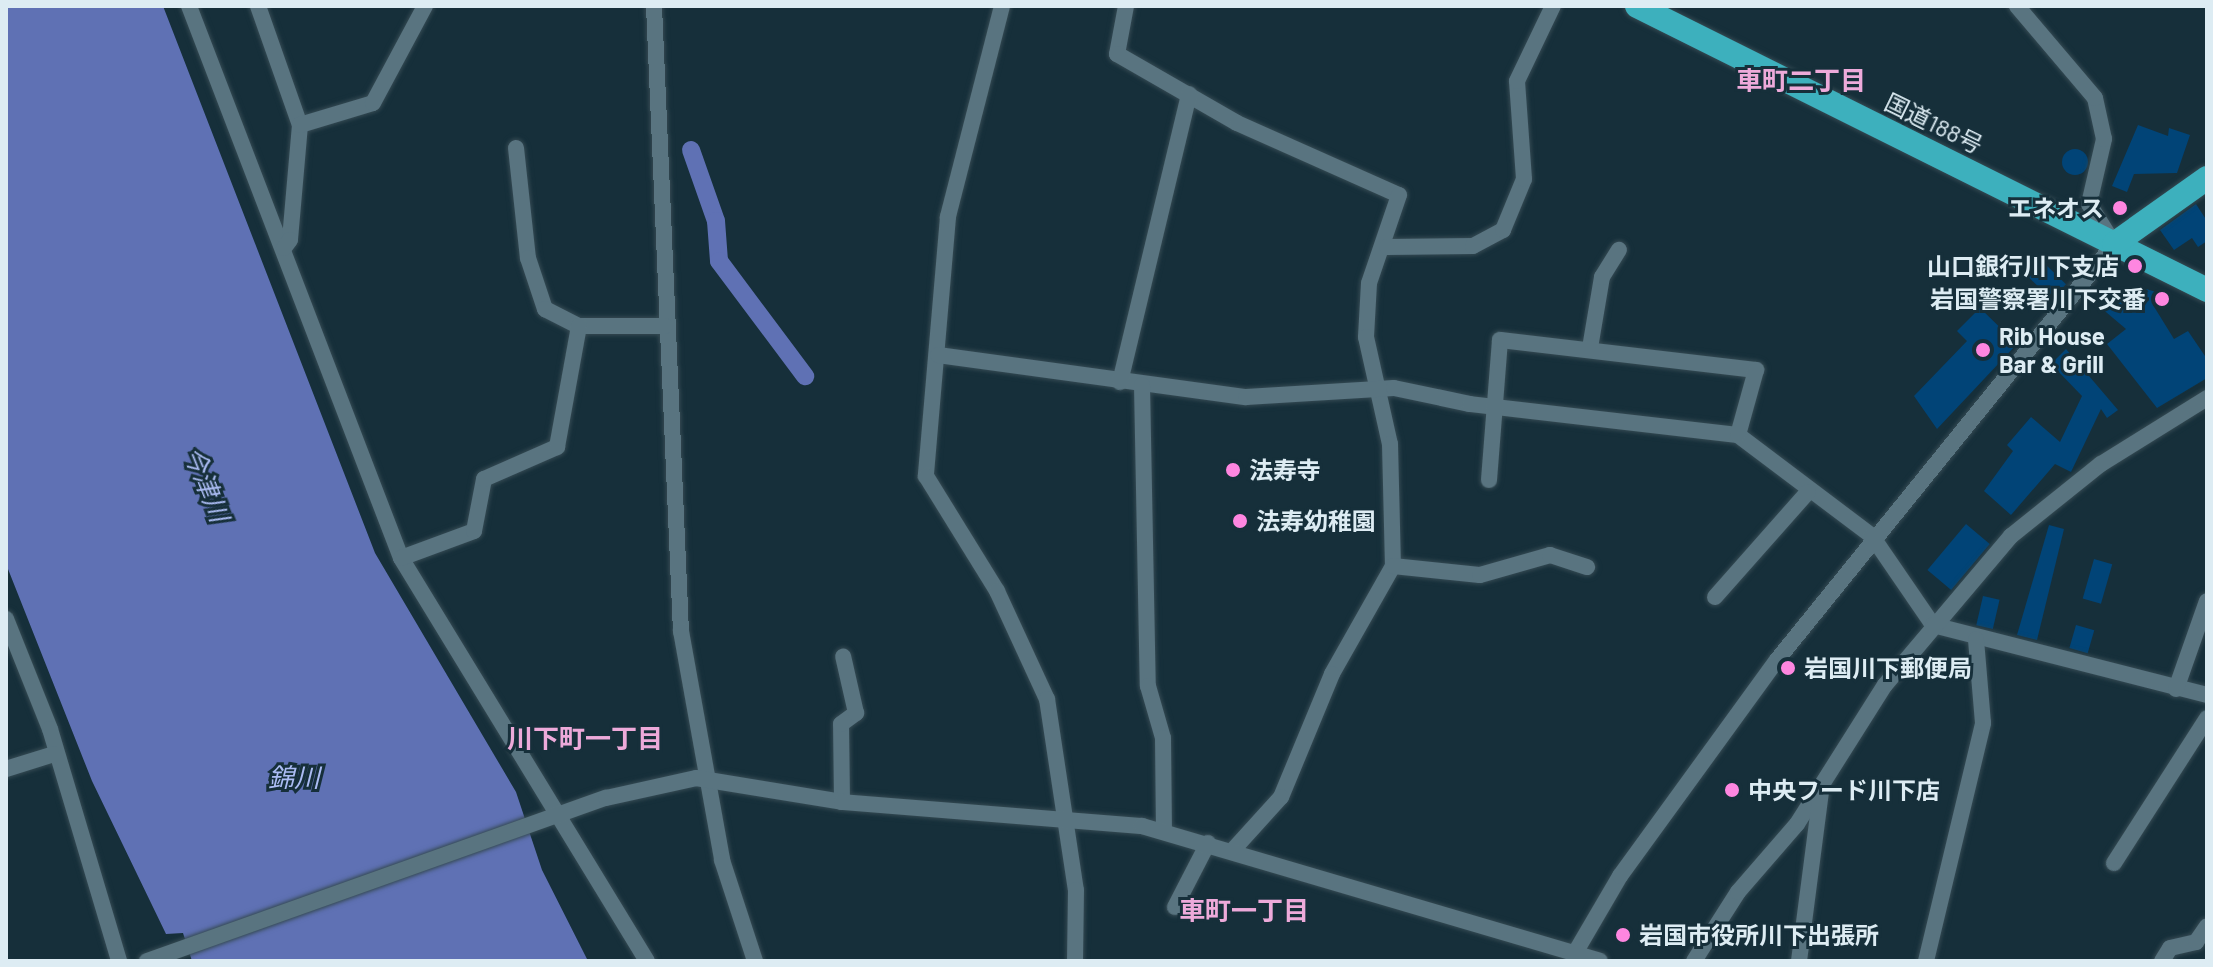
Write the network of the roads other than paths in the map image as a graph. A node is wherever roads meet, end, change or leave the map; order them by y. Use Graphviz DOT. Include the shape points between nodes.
graph roads {
  1 [pos="189,6"];
  2 [pos="258,6"];
  3 [pos="425,6"];
  4 [pos="654,6"];
  5 [pos="1002,6"];
  6 [pos="1126,6"];
  7 [pos="1553,6"];
  8 [pos="1637,6"];
  9 [pos="2017,6"];
  10 [pos="1189,94"];
  11 [pos="300,125"];
  12 [pos="516,148"];
  13 [pos="2207,178"];
  14 [pos="2114,244"];
  15 [pos="1387,247"];
  16 [pos="284,248"];
  17 [pos="1619,250"];
  18 [pos="2207,290"];
  19 [pos="579,326"];
  20 [pos="665,326"];
  21 [pos="1590,348"];
  22 [pos="938,355"];
  23 [pos="1120,382"];
  24 [pos="1142,385"];
  25 [pos="1383,388"];
  26 [pos="2207,398"];
  27 [pos="1496,407"];
  28 [pos="1738,435"];
  29 [pos="1489,480"];
  30 [pos="1808,492"];
  31 [pos="1872,536"];
  32 [pos="401,558"];
  33 [pos="1393,566"];
  34 [pos="1587,567"];
  35 [pos="1715,597"];
  36 [pos="2207,601"];
  37 [pos="6,619"];
  38 [pos="1933,625"];
  39 [pos="1976,639"];
  40 [pos="843,656"];
  41 [pos="2176,689"];
  42 [pos="2207,695"];
  43 [pos="2207,718"];
  44 [pos="54,754"];
  45 [pos="6,769"];
  46 [pos="710,778"];
  47 [pos="1821,789"];
  48 [pos="842,802"];
  49 [pos="548,818"];
  50 [pos="1062,819"];
  51 [pos="1164,831"];
  52 [pos="1208,843"];
  53 [pos="1232,851"];
  54 [pos="2114,863"];
  55 [pos="1175,907"];
  56 [pos="2207,926"];
  57 [pos="1575,953"];
  58 [pos="153,958"];
  59 [pos="119,961"];
  60 [pos="647,961"];
  61 [pos="755,961"];
  62 [pos="1075,961"];
  63 [pos="1600,961"];
  64 [pos="1694,961"];
  65 [pos="1799,961"];
  66 [pos="1926,961"];
  67 [pos="2162,961"];
  1 -- 16 [label="street"];
  2 -- 11 [label="street"];
  3 -- 11 [label="street" via="373,103"];
  4 -- 20 [label="street"];
  5 -- 22 [label="street" via="952,193"];
  6 -- 10 [label="street" via="1117,54"];
  7 -- 15 [label="street" via="1517,81 1524,179 1503,230 1473,246"];
  8 -- 14 [label="highway, 国道188号"];
  9 -- 14 [label="street" via="2095,98 2104,139 2089,204"];
  10 -- 15 [label="street" via="1237,123 1393,189 1399,195"];
  10 -- 23 [label="street"];
  11 -- 16 [label="street"];
  12 -- 19 [label="street" via="539,297 545,309"];
  13 -- 14 [label="highway"];
  14 -- 18 [label="highway, 国道188号"];
  14 -- 31 [label="street"];
  15 -- 25 [label="street" via="1369,283 1366,337"];
  16 -- 32 [label="street"];
  17 -- 21 [label="street" via="1602,277"];
  19 -- 20 [label="street"];
  19 -- 32 [label="street" via="557,447 484,479 474,531"];
  20 -- 46 [label="street" via="681,631"];
  21 -- 27 [label="street" via="1500,340"];
  21 -- 28 [label="street" via="1756,370"];
  22 -- 23 [label="street"];
  22 -- 50 [label="street" via="926,476 1038,670"];
  23 -- 24 [label="street"];
  24 -- 25 [label="street" via="1274,398"];
  24 -- 51 [label="street" via="1148,686 1163,738"];
  25 -- 27 [label="street"];
  25 -- 33 [label="street"];
  26 -- 38 [label="street" via="2040,508"];
  27 -- 28 [label="street"];
  27 -- 29 [label="street"];
  28 -- 30 [label="street"];
  30 -- 31 [label="street"];
  30 -- 35 [label="street"];
  31 -- 38 [label="street"];
  31 -- 57 [label="street" via="1620,876"];
  32 -- 49 [label="street"];
  33 -- 34 [label="street" via="1480,575 1550,555"];
  33 -- 53 [label="street" via="1332,674 1281,797"];
  36 -- 41 [label="street"];
  37 -- 44 [label="street"];
  38 -- 39 [label="street"];
  38 -- 47 [label="street" via="1885,685"];
  39 -- 41 [label="street"];
  39 -- 66 [label="street" via="1983,723"];
  40 -- 48 [label="street" via="856,713 841,724"];
  41 -- 42 [label="street"];
  43 -- 54 [label="street"];
  44 -- 45 [label="street"];
  44 -- 59 [label="street"];
  46 -- 48 [label="street"];
  46 -- 49 [label="street" via="659,784"];
  46 -- 61 [label="street" via="729,887"];
  47 -- 64 [label="street" via="1725,909"];
  47 -- 65 [label="street"];
  48 -- 50 [label="street"];
  49 -- 58 [label="street"];
  49 -- 60 [label="street"];
  50 -- 51 [label="street"];
  50 -- 62 [label="street" via="1076,890"];
  51 -- 52 [label="street"];
  52 -- 53 [label="street"];
  52 -- 55 [label="street"];
  53 -- 57 [label="street"];
  56 -- 67 [label="street" via="2196,942 2170,948"];
  57 -- 63 [label="street"];
}
